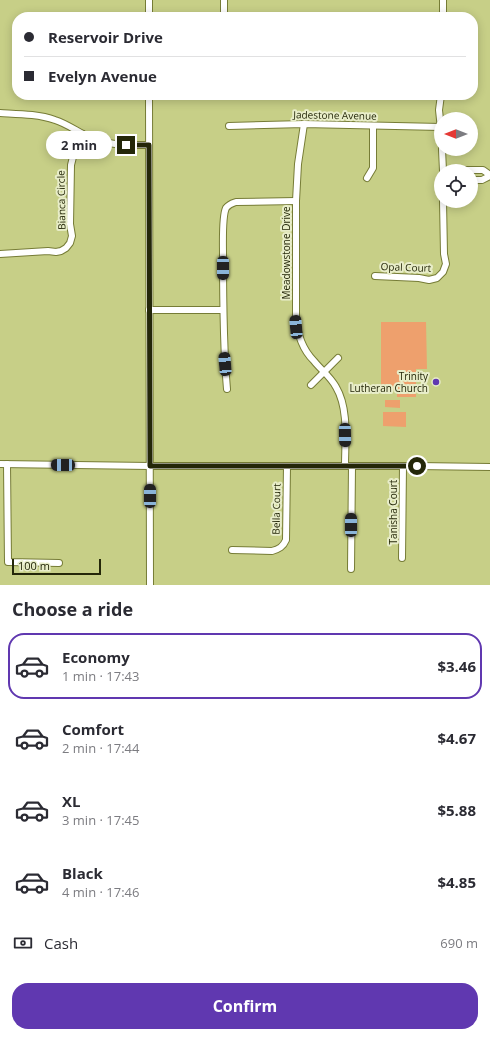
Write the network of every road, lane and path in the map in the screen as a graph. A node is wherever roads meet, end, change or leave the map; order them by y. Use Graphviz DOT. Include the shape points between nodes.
graph roads {
  1 [pos="149,0"];
  2 [pos="224,0"];
  3 [pos="443,0"];
  4 [pos="149,12"];
  5 [pos="224,12"];
  6 [pos="443,12"];
  7 [pos="149,100"];
  8 [pos="441,100"];
  9 [pos="440,112"];
  10 [pos="0,113"];
  11 [pos="304,124"];
  12 [pos="229,126"];
  13 [pos="373,126"];
  14 [pos="434,128"];
  15 [pos="83,134"];
  16 [pos="149,145"];
  17 [pos="478,170"];
  18 [pos="490,175"];
  19 [pos="368,178"];
  20 [pos="478,180"];
  21 [pos="296,202"];
  22 [pos="443,208"];
  23 [pos="0,254"];
  24 [pos="374,276"];
  25 [pos="149,310"];
  26 [pos="223,310"];
  27 [pos="338,358"];
  28 [pos="325,372"];
  29 [pos="311,385"];
  30 [pos="227,389"];
  31 [pos="0,464"];
  32 [pos="7,464"];
  33 [pos="150,466"];
  34 [pos="287,466"];
  35 [pos="349,466"];
  36 [pos="403,466"];
  37 [pos="490,467"];
  38 [pos="232,550"];
  39 [pos="402,558"];
  40 [pos="59,564"];
  41 [pos="351,569"];
  42 [pos="150,585"];
  1 -- 4 [label="street"];
  2 -- 5 [label="street"];
  3 -- 6 [label="street"];
  7 -- 16 [label="street"];
  8 -- 9 [label="street"];
  10 -- 15 [label="street" via="48,118"];
  11 -- 12 [label="street, Jadestone Avenue"];
  11 -- 13 [label="street, Jadestone Avenue"];
  11 -- 21 [label="street, Meadowstone Drive"];
  13 -- 14 [label="street, Jadestone Avenue"];
  13 -- 19 [label="street" via="373,168"];
  15 -- 16 [label="street" via="112,144"];
  15 -- 23 [label="street, Bianca Circle" via="75,149 71,165 70,243 66,248 56,252"];
  16 -- 25 [label="street"];
  17 -- 18 [label="street"];
  18 -- 20 [label="street"];
  21 -- 26 [label="street" via="236,202 226,208 223,240"];
  21 -- 28 [label="street, Meadowstone Drive" via="296,327 306,352"];
  22 -- 24 [label="street, Opal Court" via="446,264 437,278 429,280"];
  25 -- 26 [label="street"];
  25 -- 33 [label="street"];
  26 -- 30 [label="street"];
  27 -- 28 [label="street"];
  28 -- 29 [label="street"];
  28 -- 35 [label="street, Meadowstone Drive" via="336,387 343,406"];
  31 -- 32 [label="street"];
  32 -- 33 [label="street"];
  32 -- 40 [label="street" via="8,562"];
  33 -- 34 [label="street"];
  33 -- 42 [label="street"];
  34 -- 35 [label="street"];
  34 -- 38 [label="street, Bella Court" via="286,540 283,546 272,551"];
  35 -- 36 [label="street"];
  35 -- 41 [label="street, Meadowstone Drive"];
  36 -- 37 [label="street"];
  36 -- 39 [label="street, Tanisha Court"];
}
